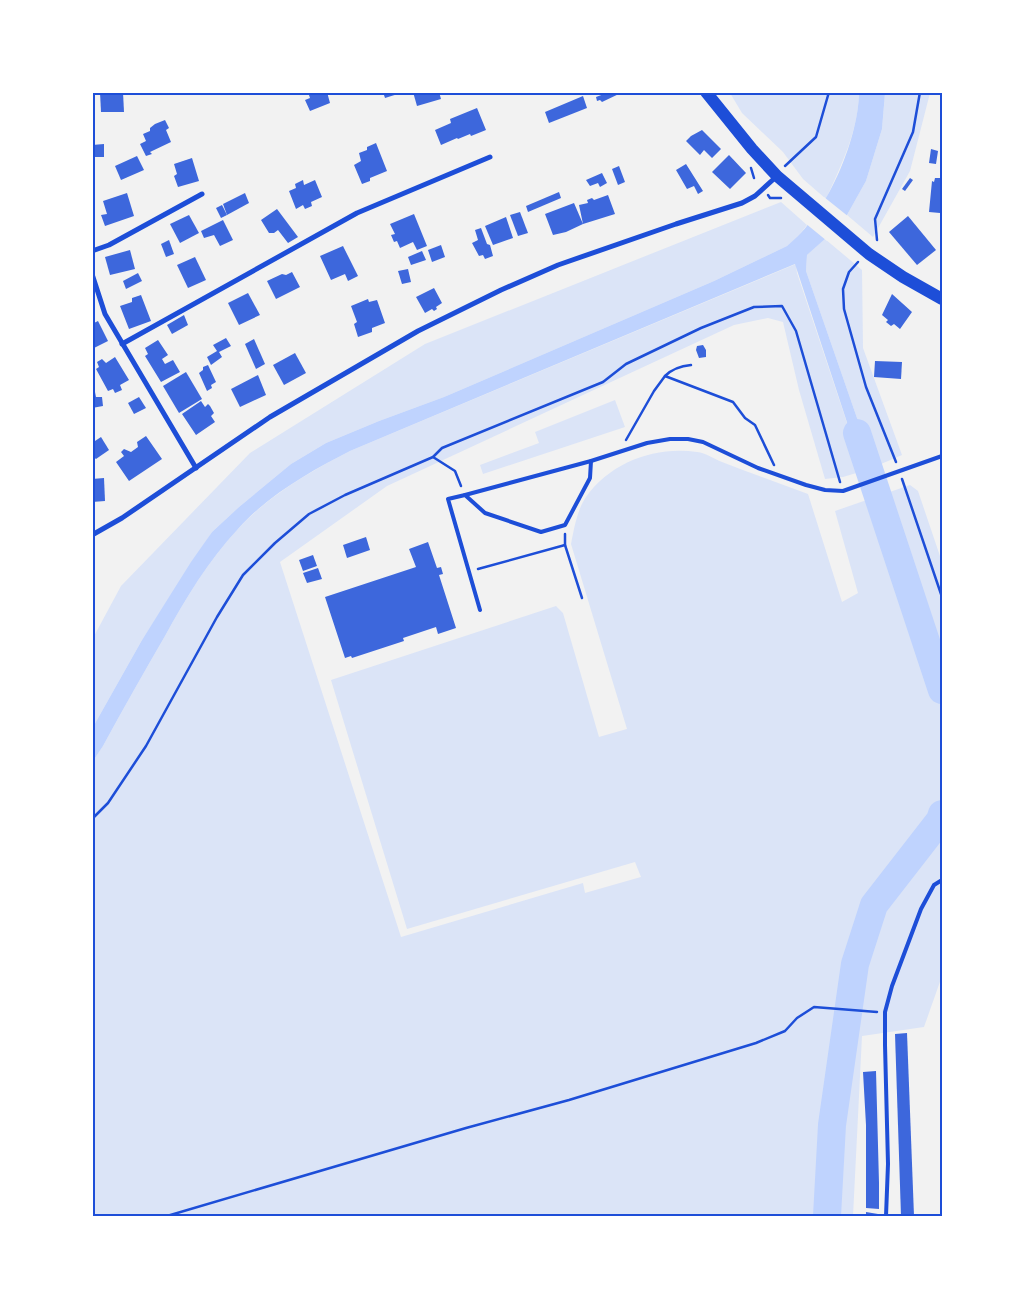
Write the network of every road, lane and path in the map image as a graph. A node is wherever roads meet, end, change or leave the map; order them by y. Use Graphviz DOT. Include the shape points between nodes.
graph roads {
  1 [pos="706,92"];
  2 [pos="829,92"];
  3 [pos="920,92"];
  4 [pos="490,156"];
  5 [pos="781,171"];
  6 [pos="202,194"];
  7 [pos="768,195"];
  8 [pos="784,200"];
  9 [pos="877,240"];
  10 [pos="92,251"];
  11 [pos="858,262"];
  12 [pos="92,274"];
  13 [pos="942,299"];
  14 [pos="122,344"];
  15 [pos="691,365"];
  16 [pos="665,376"];
  17 [pos="625,450"];
  18 [pos="942,456"];
  19 [pos="433,457"];
  20 [pos="591,461"];
  21 [pos="196,468"];
  22 [pos="899,472"];
  23 [pos="774,474"];
  24 [pos="843,491"];
  25 [pos="465,494"];
  26 [pos="565,525"];
  27 [pos="92,535"];
  28 [pos="565,545"];
  29 [pos="469,571"];
  30 [pos="942,597"];
  31 [pos="582,598"];
  32 [pos="480,610"];
  33 [pos="92,819"];
  34 [pos="942,880"];
  35 [pos="867,1012"];
  36 [pos="167,1216"];
  37 [pos="886,1216"];
  1 -- 5 [label="main road" via="752,149"];
  2 -- 5 [label="path" via="816,137"];
  3 -- 9 [label="path" via="913,132 875,219"];
  4 -- 14 [label="street" via="357,213"];
  5 -- 13 [label="main road" via="869,254"];
  5 -- 21 [label="street" via="742,203 558,265 418,331 270,417"];
  6 -- 10 [label="street" via="109,246"];
  7 -- 8 [label="path"];
  11 -- 22 [label="path" via="849,272 843,289 844,309 866,387"];
  12 -- 14 [label="street" via="105,314"];
  14 -- 21 [label="street"];
  15 -- 16 [label="path" via="681,366"];
  16 -- 17 [label="path" via="624,444"];
  16 -- 23 [label="path" via="733,402 759,431"];
  17 -- 20 [label="lane"];
  17 -- 23 [label="lane" via="647,443 688,439"];
  18 -- 22 [label="lane"];
  19 -- 24 [label="path" via="442,448 602,382 626,364 701,328 754,307 782,306 796,331"];
  19 -- 25 [label="path" via="455,471"];
  19 -- 33 [label="path" via="345,494 309,514 244,575 217,617 146,746 108,803"];
  20 -- 25 [label="lane"];
  20 -- 26 [label="lane" via="590,478"];
  21 -- 27 [label="street"];
  22 -- 24 [label="lane"];
  22 -- 30 [label="path"];
  23 -- 24 [label="lane" via="825,490"];
  25 -- 26 [label="lane" via="485,513 540,532"];
  25 -- 29 [label="lane" via="448,499"];
  26 -- 28 [label="path"];
  28 -- 29 [label="path"];
  28 -- 31 [label="path"];
  29 -- 32 [label="lane"];
  34 -- 37 [label="lane" via="934,885 921,908 892,986 886,1012"];
  35 -- 36 [label="path" via="814,1007 785,1031 756,1043"];
}
